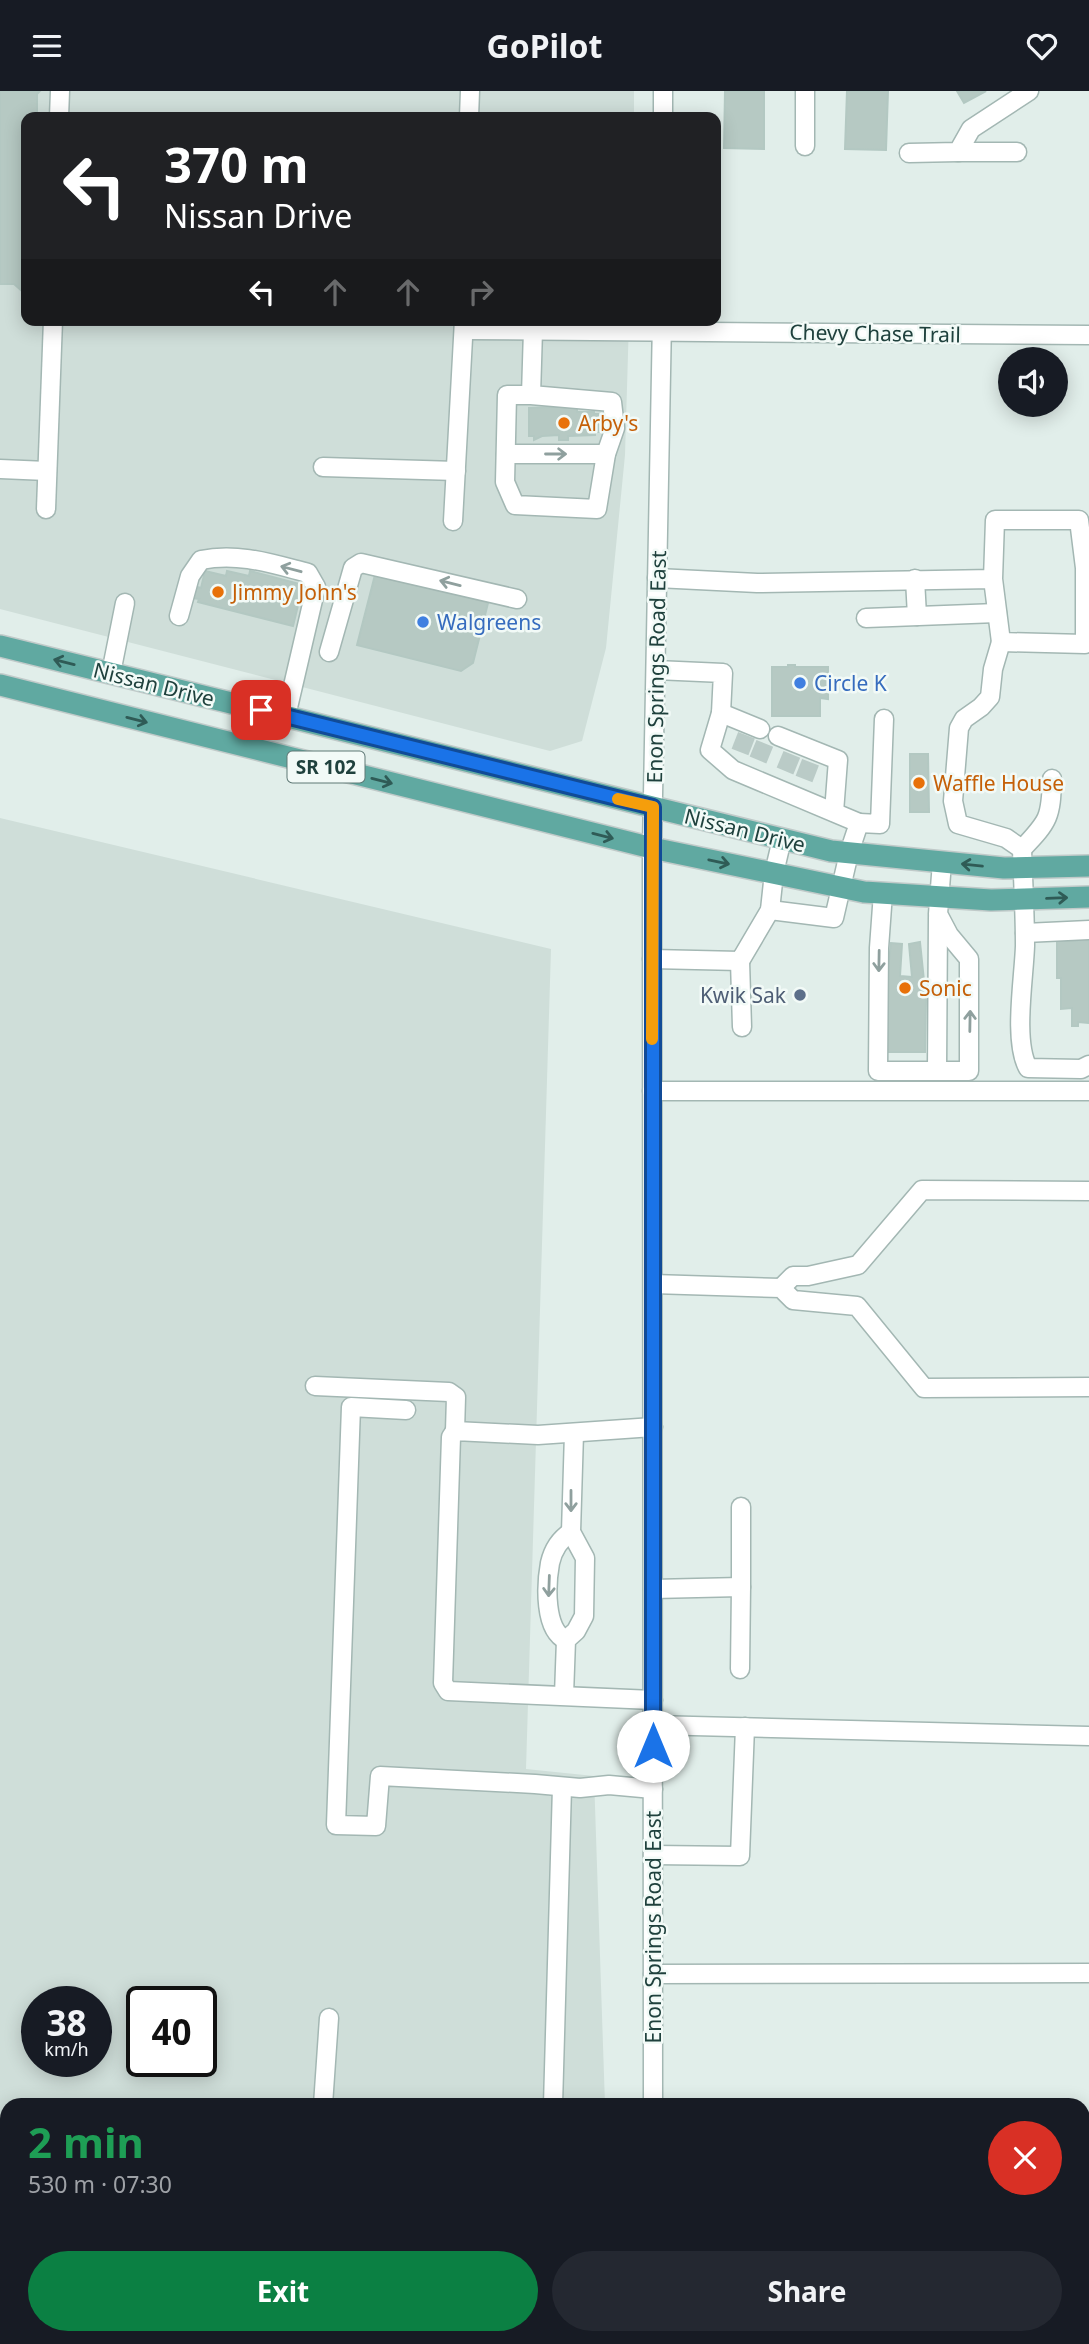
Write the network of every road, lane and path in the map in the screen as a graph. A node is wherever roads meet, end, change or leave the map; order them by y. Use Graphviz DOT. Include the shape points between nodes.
graph roads {
  1 [pos="60,91"];
  2 [pos="470,91"];
  3 [pos="663,91"];
  4 [pos="805,91"];
  5 [pos="1029,91"];
  6 [pos="59,112"];
  7 [pos="469,112"];
  8 [pos="663,112"];
  9 [pos="805,146"];
  10 [pos="958,152"];
  11 [pos="1017,152"];
  12 [pos="909,153"];
  13 [pos="53,326"];
  14 [pos="464,326"];
  15 [pos="494,326"];
  16 [pos="594,326"];
  17 [pos="662,326"];
  18 [pos="705,326"];
  19 [pos="525,327"];
  20 [pos="1089,335"];
  21 [pos="531,395"];
  22 [pos="506,454"];
  23 [pos="606,454"];
  24 [pos="323,467"];
  25 [pos="0,469"];
  26 [pos="47,471"];
  27 [pos="456,471"];
  28 [pos="46,509"];
  29 [pos="453,521"];
  30 [pos="657,578"];
  31 [pos="915,579"];
  32 [pos="993,579"];
  33 [pos="517,599"];
  34 [pos="125,603"];
  35 [pos="997,613"];
  36 [pos="179,616"];
  37 [pos="918,616"];
  38 [pos="866,618"];
  39 [pos="1001,642"];
  40 [pos="0,646"];
  41 [pos="329,652"];
  42 [pos="656,670"];
  43 [pos="111,673"];
  44 [pos="0,685"];
  45 [pos="720,713"];
  46 [pos="286,716"];
  47 [pos="884,719"];
  48 [pos="752,730"];
  49 [pos="778,736"];
  50 [pos="740,752"];
  51 [pos="758,760"];
  52 [pos="733,770"];
  53 [pos="785,771"];
  54 [pos="750,777"];
  55 [pos="804,779"];
  56 [pos="1052,779"];
  57 [pos="777,789"];
  58 [pos="797,797"];
  59 [pos="653,807"];
  60 [pos="834,812"];
  61 [pos="859,823"];
  62 [pos="782,839"];
  63 [pos="652,848"];
  64 [pos="849,853"];
  65 [pos="1022,858"];
  66 [pos="942,862"];
  67 [pos="1089,866"];
  68 [pos="774,873"];
  69 [pos="841,887"];
  70 [pos="883,893"];
  71 [pos="1089,897"];
  72 [pos="1024,899"];
  73 [pos="938,905"];
  74 [pos="770,910"];
  75 [pos="1089,930"];
  76 [pos="1025,933"];
  77 [pos="652,959"];
  78 [pos="740,961"];
  79 [pos="742,1027"];
  80 [pos="1089,1065"];
  81 [pos="1028,1067"];
  82 [pos="878,1071"];
  83 [pos="936,1071"];
  84 [pos="969,1071"];
  85 [pos="652,1091"];
  86 [pos="876,1091"];
  87 [pos="970,1091"];
  88 [pos="1027,1091"];
  89 [pos="1089,1091"];
  90 [pos="1089,1191"];
  91 [pos="653,1284"];
  92 [pos="781,1287"];
  93 [pos="316,1386"];
  94 [pos="1089,1387"];
  95 [pos="405,1410"];
  96 [pos="653,1427"];
  97 [pos="455,1431"];
  98 [pos="574,1433"];
  99 [pos="741,1507"];
  100 [pos="571,1532"];
  101 [pos="741,1587"];
  102 [pos="653,1589"];
  103 [pos="566,1640"];
  104 [pos="740,1669"];
  105 [pos="564,1695"];
  106 [pos="653,1700"];
  107 [pos="653,1725"];
  108 [pos="744,1727"];
  109 [pos="1089,1736"];
  110 [pos="562,1787"];
  111 [pos="653,1789"];
  112 [pos="653,1855"];
  113 [pos="1089,1973"];
  114 [pos="653,1974"];
  115 [pos="329,2018"];
  116 [pos="323,2098"];
  117 [pos="552,2098"];
  118 [pos="653,2098"];
  1 -- 6 [label="street"];
  2 -- 7 [label="street"];
  3 -- 8 [label="street"];
  4 -- 9 [label="street"];
  5 -- 10 [label="street" via="971,129"];
  10 -- 11 [label="street"];
  10 -- 12 [label="street"];
  13 -- 26 [label="street"];
  14 -- 27 [label="street"];
  15 -- 19 [label="street, Chevy Chase Trail"];
  16 -- 19 [label="street, Chevy Chase Trail"];
  17 -- 30 [label="street, Enon Springs Road East"];
  18 -- 20 [label="street, Chevy Chase Trail"];
  19 -- 21 [label="street"];
  21 -- 22 [label="street" via="507,395"];
  21 -- 23 [label="street" via="612,402 615,428"];
  22 -- 23 [label="street, one-way"];
  22 -- 23 [label="street" via="505,482 514,505 597,509"];
  24 -- 27 [label="street"];
  25 -- 26 [label="street"];
  26 -- 28 [label="street"];
  27 -- 29 [label="street"];
  30 -- 31 [label="street" via="757,583"];
  30 -- 42 [label="street, Enon Springs Road East"];
  31 -- 32 [label="street"];
  31 -- 37 [label="street"];
  32 -- 35 [label="street"];
  32 -- 39 [label="street" via="995,520 1079,520 1085,568 1085,645"];
  33 -- 41 [label="street, one-way" via="361,563 353,568"];
  34 -- 43 [label="street"];
  35 -- 37 [label="street"];
  35 -- 39 [label="street"];
  46 -- 36 [label="street, one-way" via="316,587 308,573 256,559 201,560 190,576"];
  37 -- 38 [label="street"];
  39 -- 65 [label="street" via="989,697 959,728 953,801 958,824 1006,838"];
  43 -- 40 [label="main road, Nissan Drive / SR 102, one-way"];
  42 -- 45 [label="street" via="723,673"];
  42 -- 59 [label="street, Enon Springs Road East"];
  43 -- 46 [label="main road, Nissan Drive / SR 102"];
  44 -- 63 [label="main road, Nissan Drive / SR 102, one-way"];
  45 -- 48 [label="street"];
  45 -- 52 [label="street" via="710,750"];
  46 -- 59 [label="main road, Nissan Drive / SR 102"];
  47 -- 61 [label="street" via="880,824"];
  49 -- 60 [label="street" via="795,749 838,760"];
  50 -- 52 [label="street"];
  51 -- 54 [label="street"];
  52 -- 54 [label="street"];
  53 -- 57 [label="street"];
  54 -- 57 [label="street"];
  55 -- 58 [label="street"];
  56 -- 65 [label="street" via="1051,811"];
  57 -- 58 [label="street"];
  58 -- 60 [label="street"];
  59 -- 62 [label="main road, Nissan Drive / SR 102"];
  59 -- 63 [label="street, Enon Springs Road East"];
  60 -- 61 [label="street"];
  61 -- 64 [label="street"];
  62 -- 64 [label="main road, Nissan Drive / SR 102"];
  62 -- 68 [label="street"];
  63 -- 68 [label="main road, Nissan Drive / SR 102, one-way"];
  63 -- 77 [label="street, Enon Springs Road East"];
  64 -- 66 [label="main road, Nissan Drive / SR 102"];
  64 -- 69 [label="street"];
  65 -- 66 [label="main road, Nissan Drive / SR 102, one-way" via="1004,868"];
  65 -- 67 [label="main road, Nissan Drive / SR 102"];
  65 -- 72 [label="street"];
  66 -- 73 [label="street"];
  68 -- 69 [label="main road, Nissan Drive / SR 102"];
  68 -- 74 [label="street"];
  69 -- 70 [label="main road, Nissan Drive / SR 102"];
  69 -- 74 [label="street" via="834,918"];
  70 -- 73 [label="main road, Nissan Drive / SR 102"];
  70 -- 82 [label="street, one-way"];
  72 -- 71 [label="main road, Nissan Drive / SR 102, one-way"];
  72 -- 73 [label="main road, Nissan Drive / SR 102"];
  72 -- 76 [label="street"];
  73 -- 83 [label="street"];
  84 -- 73 [label="street, one-way" via="970,959 949,935"];
  74 -- 78 [label="street"];
  75 -- 76 [label="street"];
  76 -- 81 [label="street" via="1022,1057"];
  77 -- 78 [label="street"];
  77 -- 85 [label="street, Enon Springs Road East"];
  78 -- 79 [label="street"];
  80 -- 81 [label="street" via="1081,1069"];
  81 -- 88 [label="street"];
  82 -- 83 [label="street"];
  82 -- 86 [label="street"];
  83 -- 84 [label="street"];
  84 -- 87 [label="street"];
  85 -- 86 [label="street"];
  85 -- 91 [label="street, Enon Springs Road East"];
  86 -- 87 [label="street"];
  87 -- 88 [label="street"];
  88 -- 89 [label="street"];
  90 -- 92 [label="street" via="922,1190 858,1265 793,1276"];
  91 -- 92 [label="street"];
  91 -- 96 [label="street, Enon Springs Road East"];
  92 -- 94 [label="street" via="793,1300 857,1307 924,1388"];
  93 -- 97 [label="street" via="449,1392 456,1398"];
  95 -- 110 [label="street" via="351,1407 336,1825 376,1826 380,1776"];
  96 -- 98 [label="street"];
  96 -- 102 [label="street, Enon Springs Road East"];
  97 -- 98 [label="street"];
  97 -- 105 [label="street" via="451,1437 443,1683 448,1691"];
  98 -- 100 [label="street, one-way"];
  99 -- 101 [label="street"];
  100 -- 103 [label="street" via="586,1558 584,1616"];
  100 -- 103 [label="street, one-way" via="558,1544 550,1562 551,1619 555,1633"];
  101 -- 102 [label="street"];
  101 -- 104 [label="street"];
  102 -- 106 [label="street, Enon Springs Road East"];
  103 -- 105 [label="street"];
  105 -- 106 [label="street"];
  106 -- 107 [label="street, Enon Springs Road East"];
  107 -- 108 [label="street"];
  107 -- 111 [label="street, Enon Springs Road East"];
  108 -- 109 [label="street"];
  108 -- 112 [label="street" via="740,1856"];
  110 -- 111 [label="street"];
  110 -- 117 [label="street"];
  111 -- 112 [label="street, Enon Springs Road East"];
  112 -- 114 [label="street, Enon Springs Road East"];
  113 -- 114 [label="street"];
  114 -- 118 [label="street, Enon Springs Road East"];
  115 -- 116 [label="street"];
}
